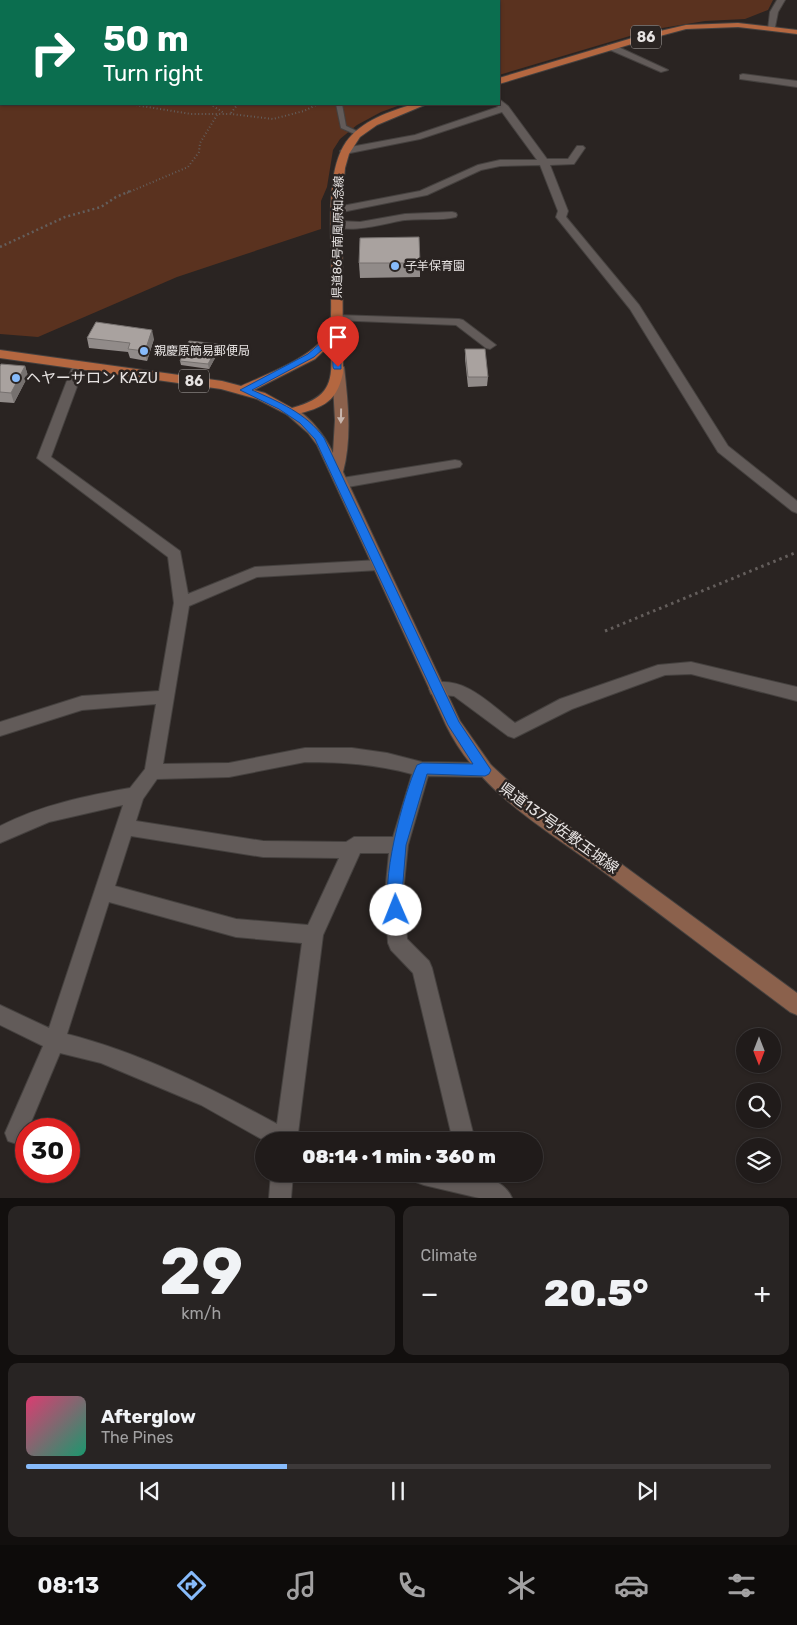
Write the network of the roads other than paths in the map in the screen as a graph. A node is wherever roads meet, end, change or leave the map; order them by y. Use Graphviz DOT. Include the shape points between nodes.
graph roads {
  1 [pos="781,0"];
  2 [pos="771,27"];
  3 [pos="797,32"];
  4 [pos="611,47"];
  5 [pos="664,70"];
  6 [pos="743,77"];
  7 [pos="500,81"];
  8 [pos="797,84"];
  9 [pos="339,105"];
  10 [pos="420,105"];
  11 [pos="502,105"];
  12 [pos="359,134"];
  13 [pos="580,148"];
  14 [pos="345,151"];
  15 [pos="544,162"];
  16 [pos="338,210"];
  17 [pos="452,215"];
  18 [pos="338,224"];
  19 [pos="336,323"];
  20 [pos="490,345"];
  21 [pos="0,354"];
  22 [pos="80,365"];
  23 [pos="338,367"];
  24 [pos="244,390"];
  25 [pos="290,412"];
  26 [pos="456,464"];
  27 [pos="339,478"];
  28 [pos="797,508"];
  29 [pos="379,565"];
  30 [pos="182,603"];
  31 [pos="437,689"];
  32 [pos="797,694"];
  33 [pos="166,697"];
  34 [pos="0,729"];
  35 [pos="422,769"];
  36 [pos="485,770"];
  37 [pos="153,772"];
  38 [pos="135,795"];
  39 [pos="125,827"];
  40 [pos="0,835"];
  41 [pos="399,845"];
  42 [pos="352,850"];
  43 [pos="104,892"];
  44 [pos="313,935"];
  45 [pos="797,1005"];
  46 [pos="0,1015"];
  47 [pos="55,1041"];
  48 [pos="22,1118"];
  49 [pos="270,1132"];
  50 [pos="287,1132"];
  51 [pos="462,1132"];
  52 [pos="281,1182"];
  53 [pos="459,1182"];
  54 [pos="489,1189"];
  55 [pos="280,1198"];
  1 -- 2 [label="street"];
  2 -- 3 [label="main road, 86"];
  2 -- 4 [label="main road, 86" via="686,28"];
  4 -- 5 [label="street"];
  4 -- 7 [label="main road, 86"];
  6 -- 8 [label="street"];
  9 -- 12 [label="lane" via="343,127"];
  10 -- 12 [label="main road, 県道86号南風原知念線" via="390,115"];
  11 -- 14 [label="street" via="417,137"];
  11 -- 15 [label="street"];
  12 -- 14 [label="main road, 県道86号南風原知念線"];
  13 -- 15 [label="street" via="572,162"];
  14 -- 16 [label="main road, 県道86号南風原知念線" via="339,171"];
  15 -- 16 [label="street" via="478,168 423,193"];
  15 -- 28 [label="street" via="563,211 561,216 635,307 723,448"];
  16 -- 18 [label="main road, 県道86号南風原知念線"];
  17 -- 18 [label="street" via="405,217 360,225"];
  18 -- 19 [label="main road, 県道86号南風原知念線"];
  19 -- 20 [label="street" via="458,322"];
  19 -- 23 [label="main road, 県道86号南風原知念線"];
  19 -- 24 [label="main road" via="326,343 311,356"];
  21 -- 22 [label="main road, 86"];
  22 -- 24 [label="main road, 86"];
  22 -- 30 [label="street" via="44,458 175,555"];
  23 -- 25 [label="main road, 県道86号南風原知念線" via="325,400"];
  23 -- 27 [label="main road, one-way" via="342,417"];
  24 -- 25 [label="main road, 86" via="273,401"];
  25 -- 27 [label="main road, 県道137号佐敷玉城線" via="316,434"];
  26 -- 27 [label="street"];
  27 -- 29 [label="main road, 県道137号佐敷玉城線"];
  29 -- 30 [label="street" via="255,572"];
  29 -- 31 [label="main road, 県道137号佐敷玉城線"];
  30 -- 33 [label="street"];
  31 -- 32 [label="street" via="457,689 514,731 566,704 664,669 691,668"];
  31 -- 36 [label="main road, 県道137号佐敷玉城線" via="454,725"];
  33 -- 34 [label="street" via="82,704"];
  33 -- 37 [label="street"];
  35 -- 36 [label="street"];
  35 -- 37 [label="street" via="352,755 314,755 229,770"];
  35 -- 41 [label="street"];
  36 -- 45 [label="main road, 県道137号佐敷玉城線" via="521,804"];
  37 -- 38 [label="street"];
  38 -- 39 [label="street"];
  38 -- 40 [label="street" via="48,813"];
  39 -- 42 [label="street" via="262,848"];
  39 -- 43 [label="street"];
  41 -- 42 [label="street" via="354,845"];
  41 -- 51 [label="street" via="394,894 398,943 422,968"];
  42 -- 44 [label="street"];
  43 -- 44 [label="street" via="236,928"];
  43 -- 47 [label="street"];
  44 -- 50 [label="street"];
  46 -- 47 [label="street"];
  47 -- 48 [label="street"];
  47 -- 49 [label="street" via="102,1053 208,1098"];
  52 -- 55 [label="street"];
  53 -- 54 [label="street"];
}
